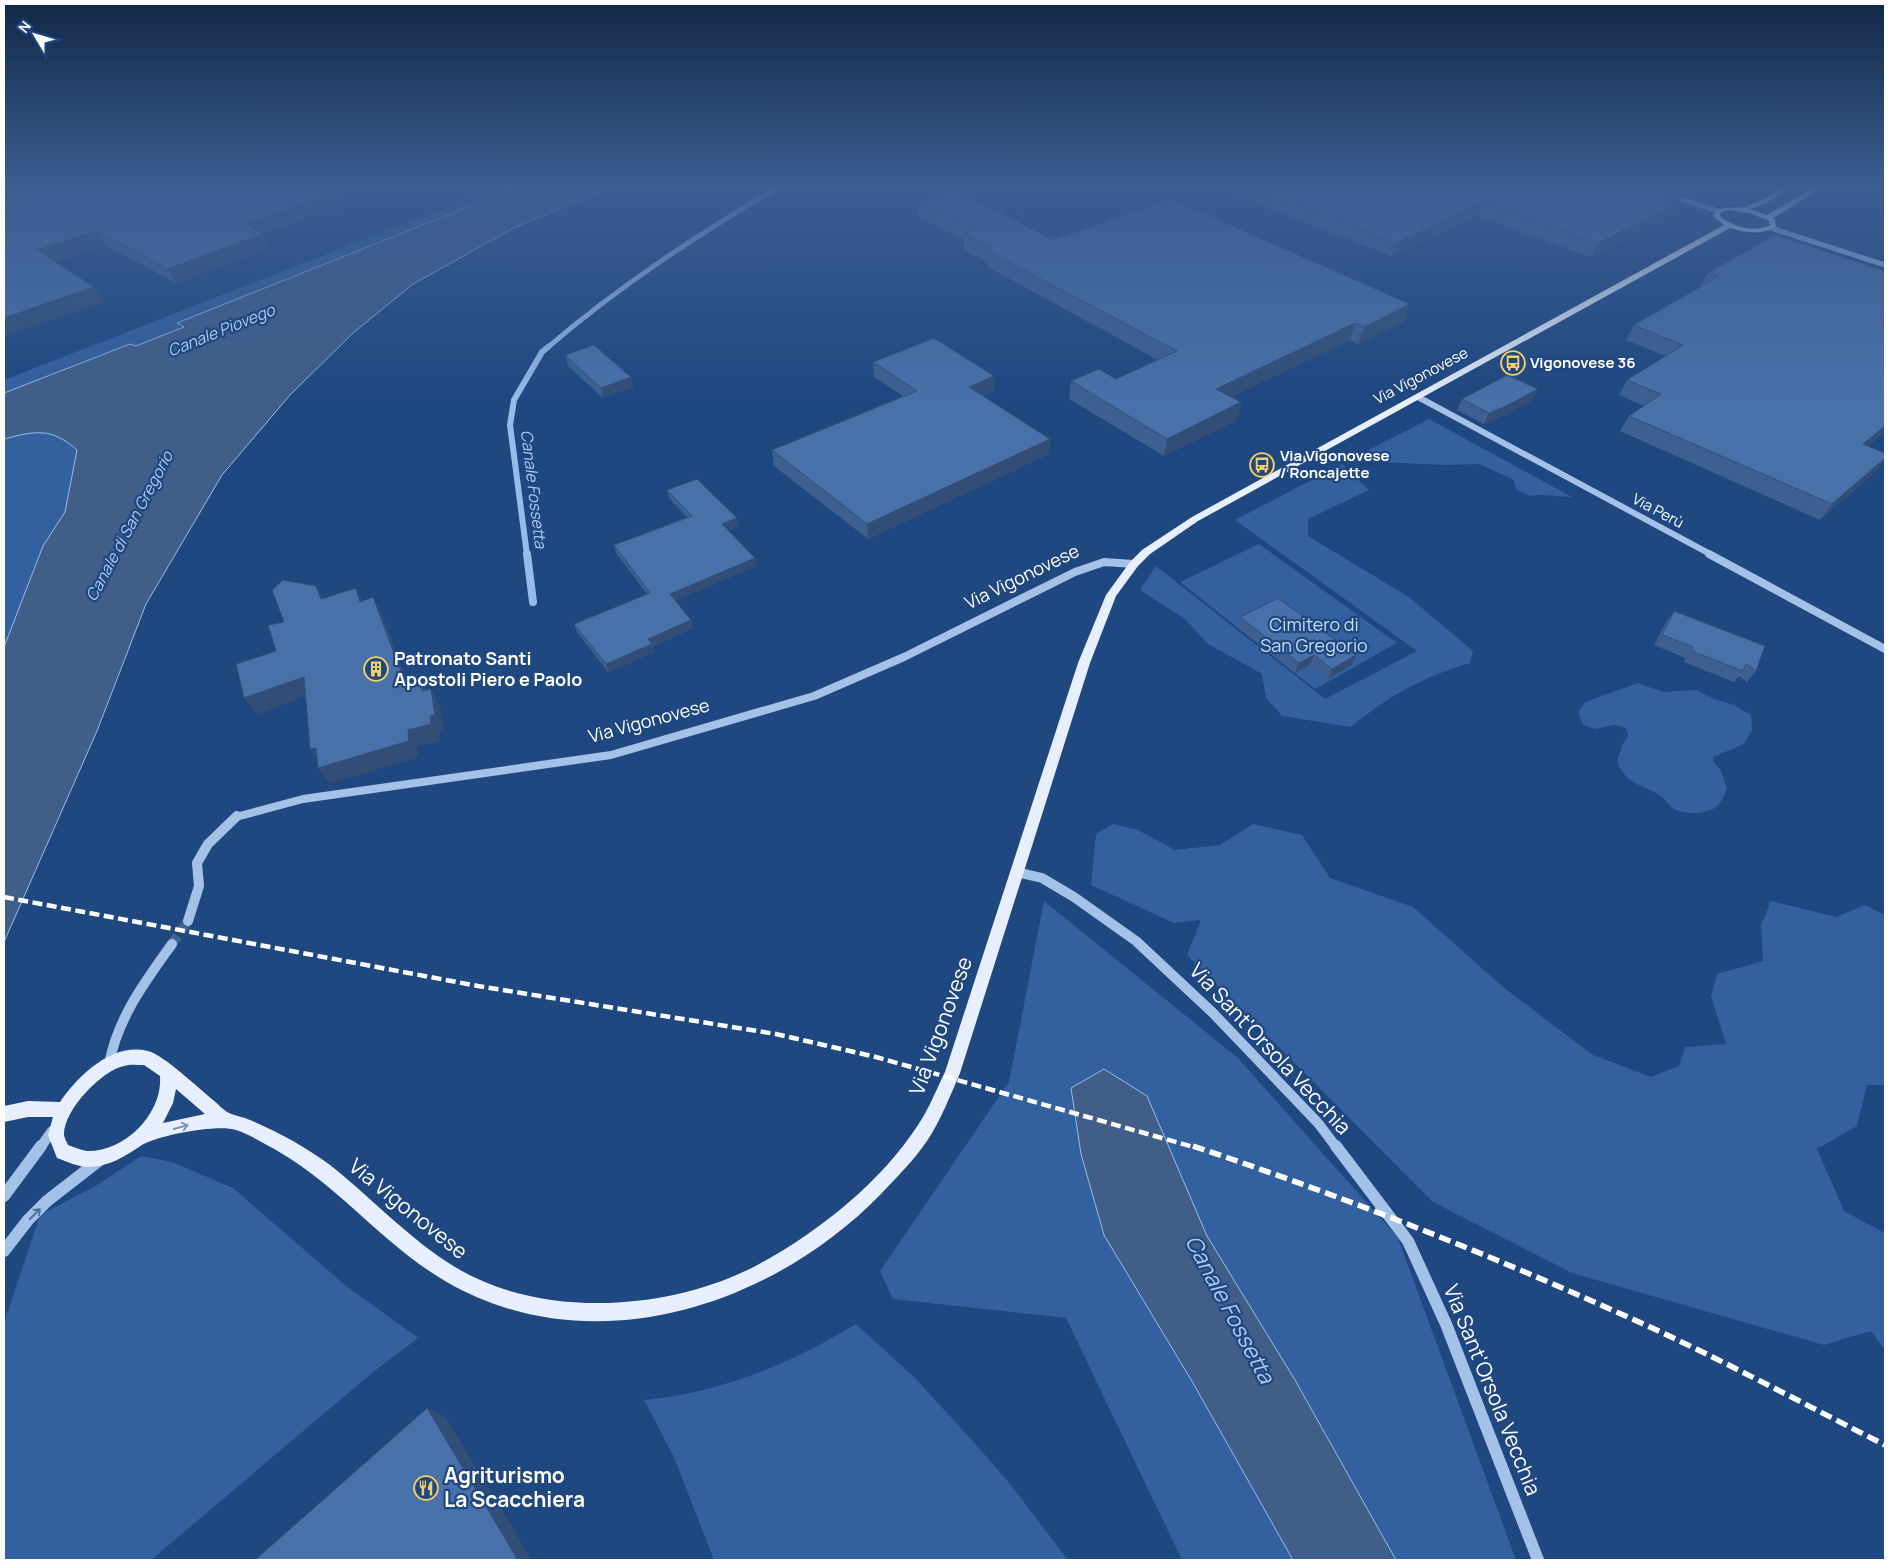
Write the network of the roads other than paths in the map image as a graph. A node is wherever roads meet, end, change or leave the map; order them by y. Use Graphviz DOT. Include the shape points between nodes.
graph roads {
  1 [pos="1674,256"];
  2 [pos="1857,256"];
  3 [pos="1885,265"];
  4 [pos="1418,397"];
  5 [pos="1134,564"];
  6 [pos="1885,649"];
  7 [pos="1017,872"];
  8 [pos="188,921"];
  9 [pos="172,944"];
  10 [pos="109,1064"];
  11 [pos="166,1072"];
  12 [pos="58,1109"];
  13 [pos="4,1114"];
  14 [pos="225,1120"];
  15 [pos="52,1131"];
  16 [pos="137,1138"];
  17 [pos="108,1154"];
  18 [pos="4,1196"];
  19 [pos="4,1251"];
  20 [pos="1538,1560"];
  1 -- 4 [label="main road, Via Vigonovese"];
  2 -- 3 [label="street"];
  4 -- 5 [label="main road, Via Vigonovese" via="1195,519 1159,541"];
  4 -- 6 [label="street, Via Perù"];
  5 -- 7 [label="main road, Via Vigonovese" via="1111,595 1084,663"];
  5 -- 8 [label="street, Via Vigonovese" via="1115,560 1100,562 1075,572 904,657 814,696 611,755 303,799 238,815 208,844 197,863 199,886"];
  7 -- 14 [label="main road, Via Vigonovese" via="952,1073 927,1127 870,1194 830,1229 784,1261 737,1284 672,1304 609,1312 560,1311 525,1304 469,1285 439,1268 310,1160 255,1131"];
  7 -- 20 [label="street, Via Sant'Orsola Vecchia" via="1042,878 1074,897 1136,941 1173,975 1318,1123 1408,1241 1446,1324"];
  9 -- 10 [label="street" via="120,1022 111,1046"];
  10 -- 11 [label="main road, Via Vigonovese" via="144,1058 154,1061"];
  10 -- 12 [label="main road, Via Vigonovese" via="79,1083"];
  11 -- 14 [label="main road, Via Vigonovese"];
  11 -- 16 [label="main road, Via Vigonovese" via="170,1083 162,1111"];
  12 -- 13 [label="main road"];
  12 -- 15 [label="main road, Via Vigonovese"];
  16 -- 14 [label="main road, Via Vigonovese, one-way" via="197,1123"];
  15 -- 17 [label="main road, Via Vigonovese" via="54,1144 62,1153 74,1158 90,1159"];
  15 -- 18 [label="street"];
  16 -- 17 [label="main road, Via Vigonovese"];
  19 -- 17 [label="street, one-way" via="47,1201"];
}
